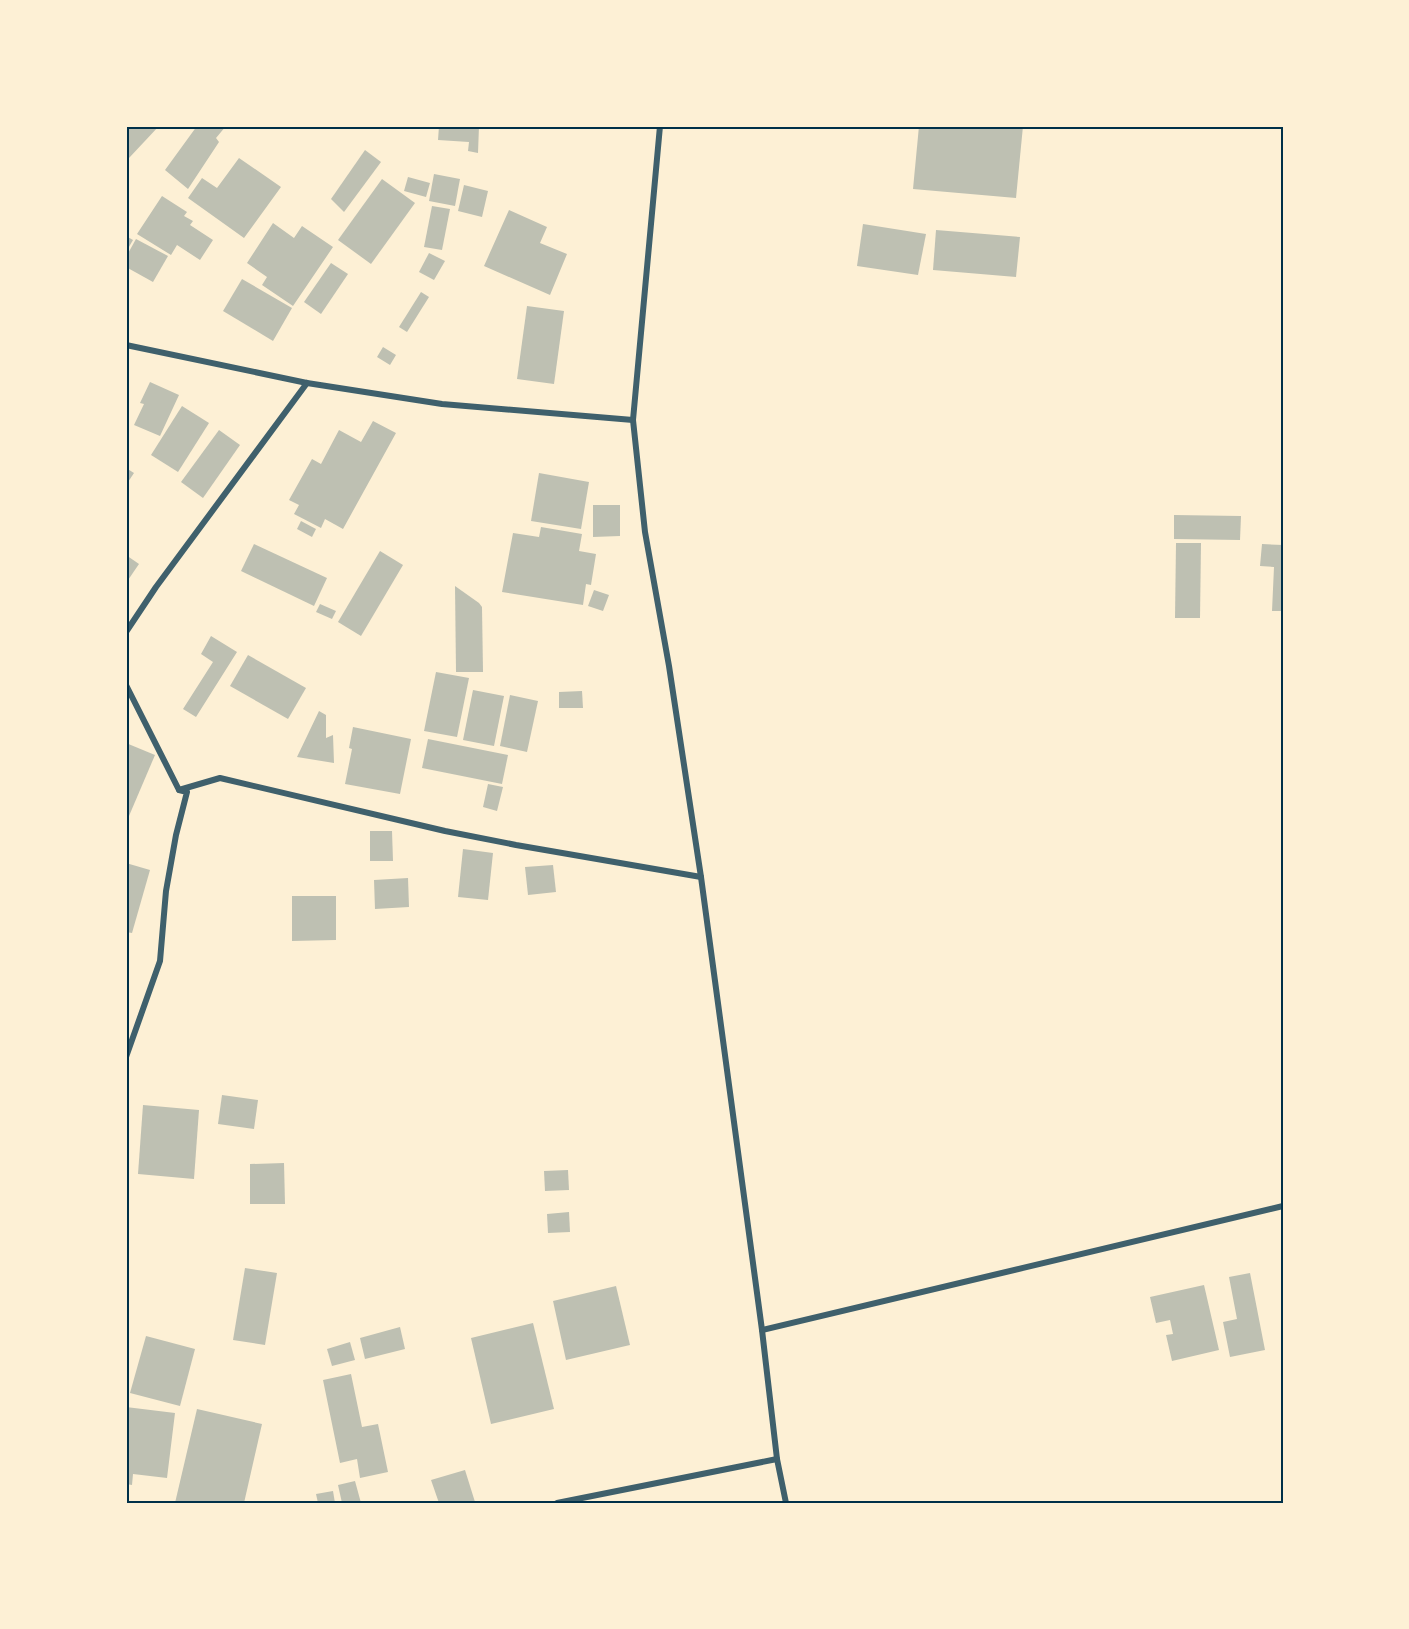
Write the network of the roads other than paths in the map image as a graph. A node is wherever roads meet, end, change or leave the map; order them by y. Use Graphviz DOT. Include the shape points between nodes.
graph roads {
  1 [pos="660,126"];
  2 [pos="126,345"];
  3 [pos="307,383"];
  4 [pos="633,420"];
  5 [pos="126,632"];
  6 [pos="126,685"];
  7 [pos="179,790"];
  8 [pos="701,878"];
  9 [pos="126,1057"];
  10 [pos="1283,1206"];
  11 [pos="762,1330"];
  12 [pos="777,1459"];
  13 [pos="557,1503"];
  14 [pos="786,1503"];
  1 -- 4 [label="street"];
  2 -- 3 [label="street"];
  3 -- 4 [label="street" via="442,404"];
  3 -- 5 [label="street"];
  4 -- 8 [label="street" via="645,532"];
  6 -- 7 [label="street"];
  7 -- 8 [label="street" via="220,778 516,846"];
  7 -- 9 [label="street" via="187,792 166,891 160,961"];
  8 -- 11 [label="street"];
  10 -- 11 [label="street"];
  11 -- 12 [label="street"];
  12 -- 13 [label="street"];
  12 -- 14 [label="street"];
}
